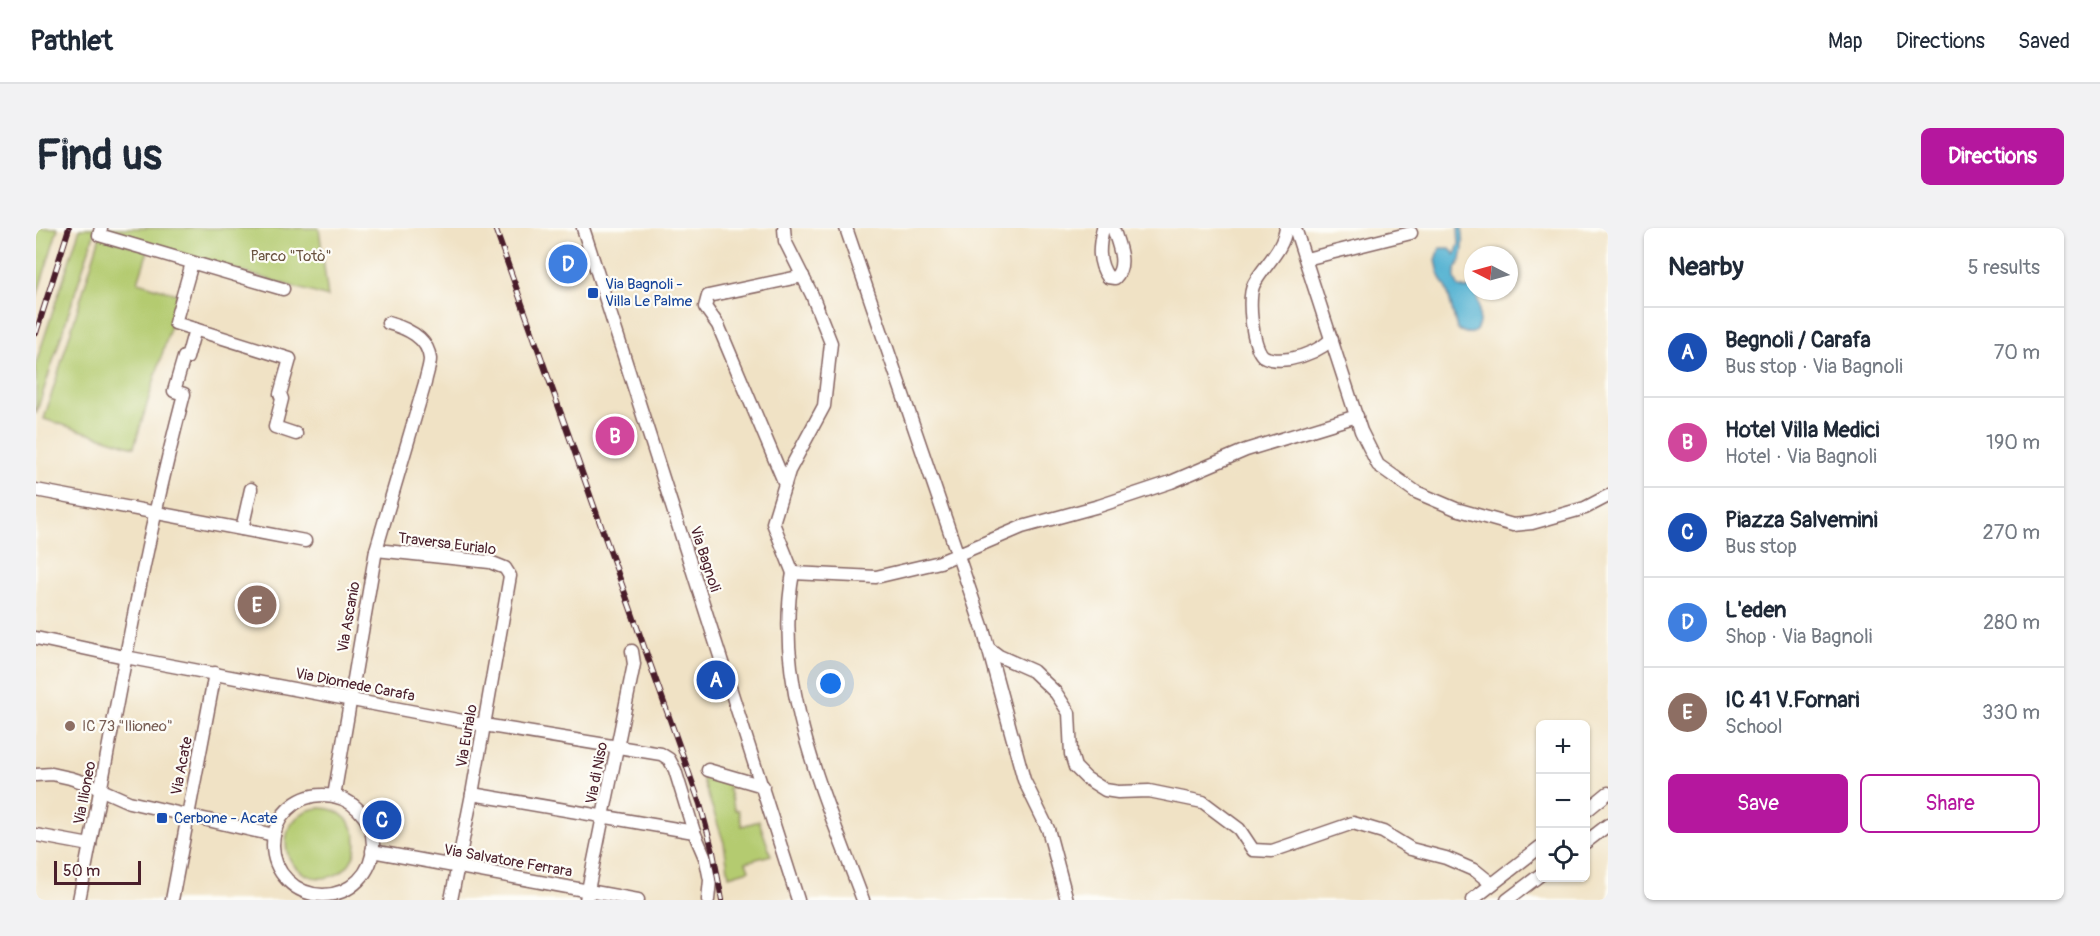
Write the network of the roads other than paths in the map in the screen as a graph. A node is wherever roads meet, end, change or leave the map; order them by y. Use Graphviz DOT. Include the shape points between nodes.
graph roads {
  1 [pos="583,228"];
  2 [pos="784,228"];
  3 [pos="846,228"];
  4 [pos="1103,228"];
  5 [pos="1113,228"];
  6 [pos="1286,228"];
  7 [pos="1296,228"];
  8 [pos="100,232"];
  9 [pos="1411,233"];
  10 [pos="1306,259"];
  11 [pos="192,262"];
  12 [pos="803,276"];
  13 [pos="283,289"];
  14 [pos="388,323"];
  15 [pos="195,329"];
  16 [pos="1332,339"];
  17 [pos="1357,416"];
  18 [pos="296,434"];
  19 [pos="785,484"];
  20 [pos="251,489"];
  21 [pos="36,490"];
  22 [pos="1608,496"];
  23 [pos="155,512"];
  24 [pos="242,529"];
  25 [pos="305,541"];
  26 [pos="376,550"];
  27 [pos="956,555"];
  28 [pos="793,573"];
  29 [pos="510,576"];
  30 [pos="36,638"];
  31 [pos="987,647"];
  32 [pos="632,651"];
  33 [pos="125,657"];
  34 [pos="215,673"];
  35 [pos="350,699"];
  36 [pos="484,725"];
  37 [pos="617,748"];
  38 [pos="708,770"];
  39 [pos="36,775"];
  40 [pos="763,786"];
  41 [pos="102,790"];
  42 [pos="1608,793"];
  43 [pos="472,794"];
  44 [pos="334,796"];
  45 [pos="1590,808"];
  46 [pos="187,815"];
  47 [pos="603,817"];
  48 [pos="1608,825"];
  49 [pos="694,832"];
  50 [pos="36,835"];
  51 [pos="274,835"];
  52 [pos="1590,839"];
  53 [pos="90,845"];
  54 [pos="1536,850"];
  55 [pos="372,851"];
  56 [pos="456,867"];
  57 [pos="1536,878"];
  58 [pos="1492,884"];
  59 [pos="587,895"];
  60 [pos="316,897"];
  61 [pos="79,900"];
  62 [pos="172,900"];
  63 [pos="450,900"];
  64 [pos="638,900"];
  65 [pos="708,900"];
  66 [pos="798,900"];
  67 [pos="863,900"];
  68 [pos="1067,900"];
  69 [pos="1472,900"];
  70 [pos="1507,900"];
  1 -- 40 [label="street, Via Bagnoli"];
  2 -- 12 [label="street" via="785,241"];
  3 -- 27 [label="street"];
  4 -- 5 [label="street" via="1100,261 1108,277 1115,278 1122,264"];
  6 -- 16 [label="street" via="1280,247 1253,285 1250,303 1257,348 1264,357 1277,360 1307,353"];
  7 -- 10 [label="street"];
  8 -- 11 [label="street"];
  9 -- 10 [label="street"];
  10 -- 16 [label="street"];
  11 -- 13 [label="street"];
  11 -- 15 [label="street" via="175,323"];
  12 -- 19 [label="street" via="831,343 824,406"];
  12 -- 19 [label="street" via="708,296 705,307 718,325"];
  14 -- 26 [label="street, Via Ascanio" via="404,327 422,339 430,359"];
  15 -- 18 [label="street" via="290,359 275,427"];
  15 -- 23 [label="street, Via Ilioneo" via="174,391 184,394"];
  16 -- 17 [label="street"];
  17 -- 22 [label="street" via="1378,465 1416,492 1456,509 1513,525 1585,508"];
  17 -- 27 [label="street" via="1246,450 1170,482 1098,506 1022,527"];
  19 -- 28 [label="street" via="773,523"];
  20 -- 24 [label="street"];
  21 -- 23 [label="street"];
  23 -- 24 [label="street"];
  23 -- 33 [label="street, Via Ilioneo"];
  24 -- 25 [label="street"];
  26 -- 29 [label="street, Traversa Eurialo" via="490,562 505,568"];
  26 -- 35 [label="street, Via Ascanio"];
  27 -- 28 [label="street" via="876,577"];
  27 -- 31 [label="street"];
  28 -- 67 [label="street" via="787,634 794,694 812,758"];
  29 -- 36 [label="street, Via Eurialo"];
  30 -- 33 [label="street, Via Diomede Carafa"];
  31 -- 58 [label="street" via="1033,671 1056,693 1069,713 1075,766 1106,790 1149,791 1203,802 1239,829 1253,850 1272,851 1353,823 1383,832 1411,849 1446,858"];
  31 -- 68 [label="street" via="1023,780 1048,829"];
  32 -- 37 [label="street, Via di Niso"];
  33 -- 34 [label="street, Via Diomede Carafa"];
  33 -- 41 [label="street, Via Ilioneo"];
  34 -- 35 [label="street, Via Diomede Carafa"];
  34 -- 46 [label="street, Via Acate"];
  35 -- 36 [label="street, Via Diomede Carafa"];
  35 -- 44 [label="street, Via Ascanio"];
  36 -- 37 [label="street, Via Diomede Carafa"];
  36 -- 43 [label="street, Via Eurialo"];
  37 -- 47 [label="street, Via di Niso"];
  37 -- 49 [label="street, Via Diomede Carafa" via="662,754 669,759"];
  38 -- 40 [label="street"];
  39 -- 41 [label="street" via="70,778"];
  40 -- 66 [label="street, Via Bagnoli"];
  41 -- 46 [label="street" via="129,802"];
  41 -- 53 [label="street, Via Ilioneo"];
  42 -- 45 [label="street"];
  43 -- 47 [label="street"];
  43 -- 56 [label="street, Via Eurialo"];
  44 -- 51 [label="street" via="314,796 296,803 278,822"];
  44 -- 55 [label="street" via="356,807 364,817 370,828"];
  46 -- 51 [label="street"];
  46 -- 62 [label="street, Via Acate"];
  47 -- 49 [label="street"];
  47 -- 59 [label="street, Via di Niso"];
  48 -- 52 [label="street"];
  49 -- 65 [label="street" via="706,860"];
  50 -- 53 [label="street"];
  51 -- 60 [label="street" via="273,849 282,874"];
  53 -- 61 [label="street, Via Ilioneo"];
  54 -- 58 [label="street"];
  55 -- 56 [label="street, Via Salvatore Ferrara"];
  55 -- 60 [label="street" via="358,880 346,889"];
  56 -- 59 [label="street, Via Salvatore Ferrara"];
  56 -- 63 [label="street, Via Eurialo"];
  57 -- 70 [label="street"];
  58 -- 69 [label="street"];
  59 -- 64 [label="street, Via Salvatore Ferrara"];
}
